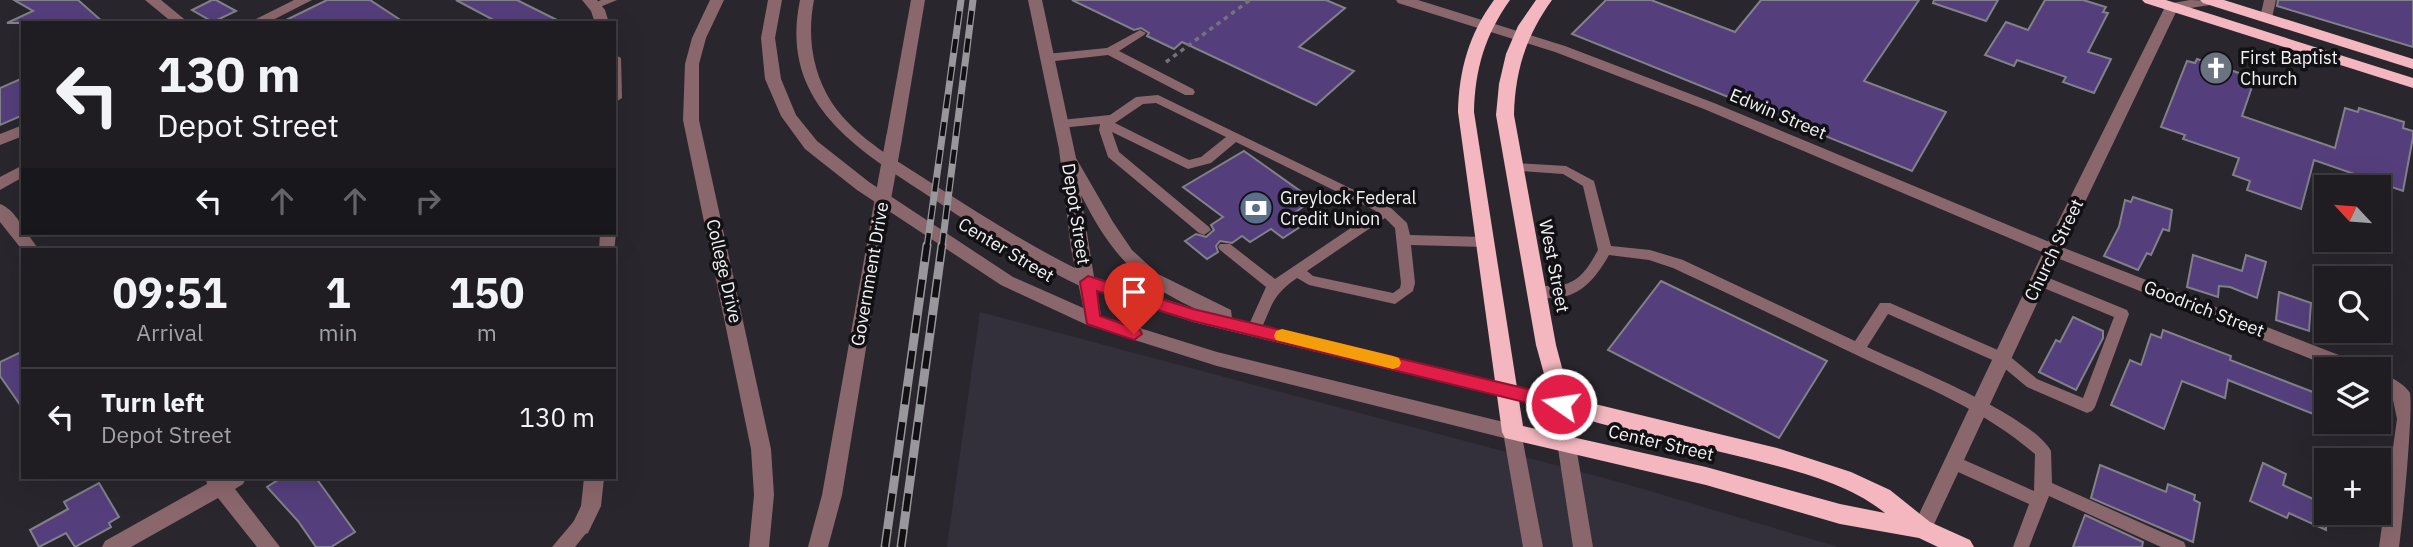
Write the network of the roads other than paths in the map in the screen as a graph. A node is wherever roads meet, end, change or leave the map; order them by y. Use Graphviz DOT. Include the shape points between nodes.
graph roads {
  1 [pos="152,0"];
  2 [pos="305,0"];
  3 [pos="611,0"];
  4 [pos="717,0"];
  5 [pos="775,0"];
  6 [pos="807,0"];
  7 [pos="918,0"];
  8 [pos="1035,0"];
  9 [pos="1403,0"];
  10 [pos="1502,0"];
  11 [pos="1544,0"];
  12 [pos="2150,0"];
  13 [pos="2209,0"];
  14 [pos="2270,0"];
  15 [pos="592,3"];
  16 [pos="2172,7"];
  17 [pos="2266,18"];
  18 [pos="179,21"];
  19 [pos="259,21"];
  20 [pos="602,21"];
  21 [pos="1484,26"];
  22 [pos="1140,33"];
  23 [pos="1520,37"];
  24 [pos="1110,51"];
  25 [pos="1046,58"];
  26 [pos="2413,64"];
  27 [pos="2413,83"];
  28 [pos="1189,92"];
  29 [pos="1110,122"];
  30 [pos="1061,124"];
  31 [pos="21,131"];
  32 [pos="1234,137"];
  33 [pos="0,140"];
  34 [pos="1067,149"];
  35 [pos="1513,167"];
  36 [pos="21,171"];
  37 [pos="0,184"];
  38 [pos="0,211"];
  39 [pos="1386,211"];
  40 [pos="1204,230"];
  41 [pos="1404,240"];
  42 [pos="1484,242"];
  43 [pos="1225,247"];
  44 [pos="29,248"];
  45 [pos="1605,250"];
  46 [pos="2053,250"];
  47 [pos="1297,271"];
  48 [pos="2039,280"];
  49 [pos="1088,282"];
  50 [pos="1275,286"];
  51 [pos="1536,291"];
  52 [pos="1093,320"];
  53 [pos="1252,328"];
  54 [pos="1858,349"];
  55 [pos="2325,357"];
  56 [pos="2002,358"];
  57 [pos="2391,387"];
  58 [pos="1506,391"];
  59 [pos="1561,404"];
  60 [pos="1979,407"];
  61 [pos="1513,432"];
  62 [pos="1566,444"];
  63 [pos="1953,462"];
  64 [pos="594,479"];
  65 [pos="224,481"];
  66 [pos="2041,493"];
  67 [pos="1922,528"];
  68 [pos="112,547"];
  69 [pos="270,547"];
  70 [pos="562,547"];
  71 [pos="760,547"];
  72 [pos="818,547"];
  73 [pos="1533,547"];
  74 [pos="1583,547"];
  75 [pos="1962,547"];
  76 [pos="2021,547"];
  77 [pos="2178,547"];
  78 [pos="2389,547"];
  1 -- 18 [label="street"];
  2 -- 19 [label="street"];
  3 -- 15 [label="lane"];
  4 -- 71 [label="street, College Drive" via="692,64 691,120 761,449"];
  5 -- 52 [label="street, Center Street" via="768,37 772,79 789,116 811,145 863,186 1007,281"];
  6 -- 49 [label="street, Center Street" via="803,36 807,68 839,122 882,157 1002,236"];
  7 -- 72 [label="street, Government Drive, bridge" via="832,495"];
  8 -- 25 [label="street, Depot Street"];
  9 -- 21 [label="street, Edwin Street"];
  10 -- 21 [label="highway"];
  11 -- 23 [label="highway, West Street"];
  12 -- 16 [label="highway"];
  13 -- 16 [label="street"];
  13 -- 17 [label="highway"];
  14 -- 17 [label="lane"];
  15 -- 20 [label="street"];
  16 -- 27 [label="highway"];
  16 -- 46 [label="street, Church Street"];
  17 -- 26 [label="highway"];
  21 -- 23 [label="street, Edwin Street"];
  21 -- 42 [label="highway" via="1468,71 1466,112"];
  22 -- 24 [label="lane"];
  23 -- 35 [label="highway, West Street" via="1506,87"];
  23 -- 46 [label="street, Edwin Street" via="1709,106"];
  24 -- 25 [label="lane"];
  24 -- 28 [label="lane"];
  25 -- 30 [label="street, Depot Street"];
  29 -- 30 [label="lane"];
  29 -- 32 [label="lane" via="1140,100 1158,99"];
  29 -- 32 [label="lane" via="1188,165 1206,160"];
  29 -- 40 [label="lane" via="1105,130 1113,154"];
  30 -- 34 [label="street, Depot Street"];
  31 -- 33 [label="street"];
  32 -- 39 [label="lane"];
  34 -- 49 [label="street, Depot Street"];
  34 -- 53 [label="street, Depot Street" via="1104,223 1129,258 1166,287"];
  35 -- 45 [label="lane" via="1566,170 1589,184"];
  35 -- 51 [label="highway, West Street"];
  36 -- 37 [label="street"];
  38 -- 44 [label="street"];
  39 -- 41 [label="lane" via="1399,220"];
  39 -- 47 [label="lane"];
  41 -- 42 [label="lane"];
  41 -- 47 [label="lane" via="1408,283 1395,299 1309,280"];
  42 -- 58 [label="highway"];
  43 -- 50 [label="lane"];
  45 -- 51 [label="lane" via="1589,279 1567,292"];
  45 -- 54 [label="lane" via="1650,255 1678,264"];
  46 -- 48 [label="street, Church Street"];
  46 -- 55 [label="street, Goodrich Street"];
  47 -- 50 [label="lane"];
  48 -- 56 [label="street, Church Street"];
  48 -- 56 [label="lane" via="2122,314 2087,407 2032,383"];
  49 -- 52 [label="street, Depot Street"];
  49 -- 53 [label="street, Center Street"];
  50 -- 53 [label="lane"];
  51 -- 59 [label="highway, West Street"];
  52 -- 61 [label="street, Center Street" via="1217,359"];
  53 -- 58 [label="street, Center Street"];
  54 -- 56 [label="lane" via="1885,307"];
  54 -- 60 [label="lane"];
  56 -- 60 [label="street, Church Street"];
  57 -- 78 [label="street" via="2402,396 2407,419"];
  58 -- 59 [label="street, Center Street"];
  58 -- 61 [label="highway"];
  59 -- 62 [label="street, West Street"];
  59 -- 67 [label="highway, Center Street" via="1777,457 1843,478 1882,496"];
  60 -- 63 [label="street, Church Street"];
  60 -- 66 [label="lane" via="2026,435 2043,451"];
  61 -- 62 [label="highway, Center Street"];
  61 -- 73 [label="street"];
  62 -- 67 [label="highway, Center Street" via="1706,476 1840,514"];
  62 -- 74 [label="street, West Street"];
  63 -- 66 [label="lane"];
  63 -- 67 [label="street, Church Street"];
  64 -- 70 [label="street" via="591,506 581,527"];
  65 -- 68 [label="street"];
  65 -- 69 [label="street"];
  66 -- 76 [label="lane"];
  66 -- 77 [label="lane"];
  67 -- 75 [label="highway, Center Street"];
}
